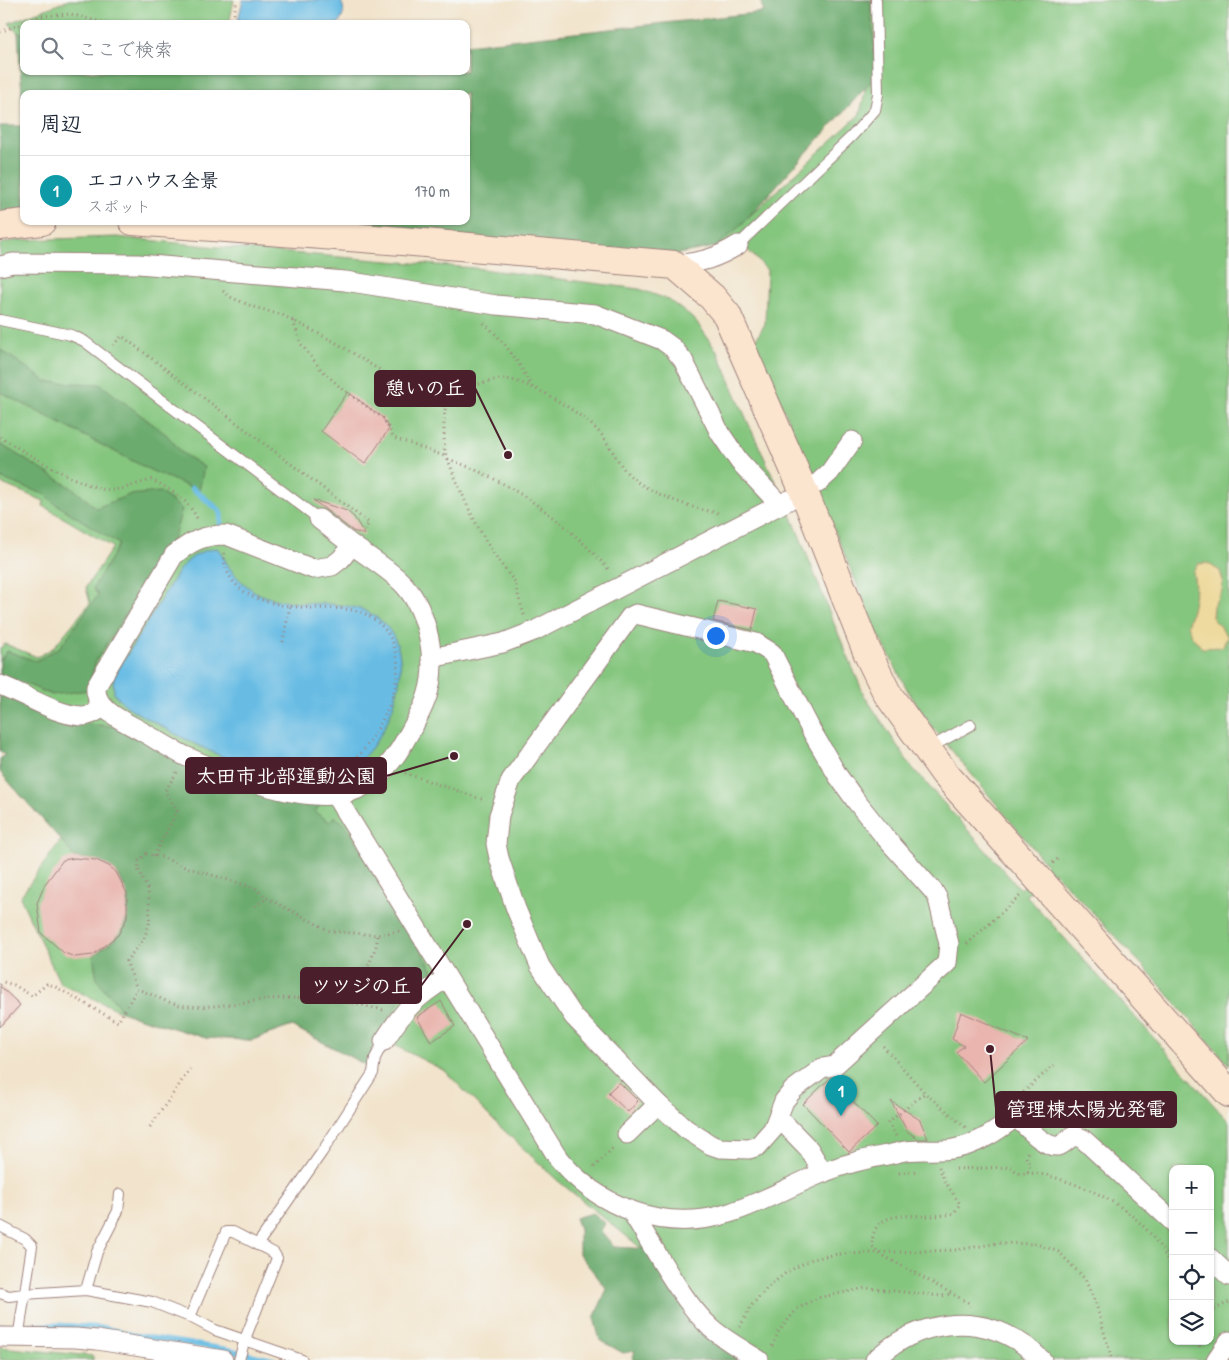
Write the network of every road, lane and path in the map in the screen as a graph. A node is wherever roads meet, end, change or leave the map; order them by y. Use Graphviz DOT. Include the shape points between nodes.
graph roads {
  1 [pos="237,0"];
  2 [pos="876,0"];
  3 [pos="31,20"];
  4 [pos="93,20"];
  5 [pos="233,20"];
  6 [pos="20,24"];
  7 [pos="0,32"];
  8 [pos="20,224"];
  9 [pos="184,225"];
  10 [pos="0,226"];
  11 [pos="738,244"];
  12 [pos="0,266"];
  13 [pos="675,266"];
  14 [pos="209,270"];
  15 [pos="460,300"];
  16 [pos="0,320"];
  17 [pos="293,321"];
  18 [pos="106,343"];
  19 [pos="533,389"];
  20 [pos="446,406"];
  21 [pos="0,437"];
  22 [pos="852,441"];
  23 [pos="448,458"];
  24 [pos="818,483"];
  25 [pos="724,513"];
  26 [pos="318,519"];
  27 [pos="226,535"];
  28 [pos="205,537"];
  29 [pos="352,545"];
  30 [pos="622,585"];
  31 [pos="290,605"];
  32 [pos="530,632"];
  33 [pos="283,642"];
  34 [pos="431,658"];
  35 [pos="0,685"];
  36 [pos="104,707"];
  37 [pos="972,725"];
  38 [pos="926,749"];
  39 [pos="186,756"];
  40 [pos="388,766"];
  41 [pos="314,774"];
  42 [pos="335,795"];
  43 [pos="502,806"];
  44 [pos="154,856"];
  45 [pos="1028,888"];
  46 [pos="267,898"];
  47 [pos="255,906"];
  48 [pos="414,924"];
  49 [pos="377,935"];
  50 [pos="947,963"];
  51 [pos="447,978"];
  52 [pos="0,985"];
  53 [pos="137,989"];
  54 [pos="363,1005"];
  55 [pos="401,1015"];
  56 [pos="871,1033"];
  57 [pos="384,1041"];
  58 [pos="190,1069"];
  59 [pos="925,1093"];
  60 [pos="1229,1093"];
  61 [pos="658,1104"];
  62 [pos="778,1117"];
  63 [pos="150,1127"];
  64 [pos="627,1134"];
  65 [pos="976,1142"];
  66 [pos="931,1151"];
  67 [pos="900,1152"];
  68 [pos="981,1168"];
  69 [pos="589,1172"];
  70 [pos="823,1173"];
  71 [pos="1027,1173"];
  72 [pos="899,1174"];
  73 [pos="120,1194"];
  74 [pos="631,1211"];
  75 [pos="1169,1218"];
  76 [pos="0,1226"];
  77 [pos="257,1245"];
  78 [pos="878,1252"];
  79 [pos="1214,1262"];
  80 [pos="1169,1264"];
  81 [pos="1229,1276"];
  82 [pos="86,1290"];
  83 [pos="0,1293"];
  84 [pos="951,1293"];
  85 [pos="24,1294"];
  86 [pos="1229,1302"];
  87 [pos="1214,1310"];
  88 [pos="190,1316"];
  89 [pos="974,1325"];
  90 [pos="9,1338"];
  91 [pos="245,1339"];
  92 [pos="1229,1341"];
  93 [pos="731,1343"];
  94 [pos="764,1356"];
  95 [pos="223,1360"];
  96 [pos="240,1360"];
  97 [pos="302,1360"];
  98 [pos="875,1360"];
  99 [pos="1042,1360"];
  100 [pos="1112,1360"];
  101 [pos="1216,1360"];
  1 -- 5 [label="path"];
  2 -- 11 [label="lane" via="878,94 875,110 852,136"];
  3 -- 4 [label="path" via="70,14"];
  6 -- 7 [label="path"];
  8 -- 10 [label="street"];
  9 -- 13 [label="street"];
  11 -- 13 [label="street" via="721,256 704,262"];
  12 -- 14 [label="street" via="13,263 138,264"];
  13 -- 38 [label="street" via="712,297 727,315 804,492 868,654 887,693"];
  14 -- 15 [label="street" via="345,281"];
  14 -- 17 [label="path" via="215,284 232,298"];
  15 -- 19 [label="path" via="502,339"];
  15 -- 30 [label="street" via="595,314 662,340 684,360 720,433 739,461 784,502"];
  16 -- 26 [label="lane" via="71,335 84,341"];
  17 -- 20 [label="path"];
  17 -- 23 [label="path" via="301,344 320,368 342,389 383,418 394,438"];
  18 -- 29 [label="path" via="111,347 122,336 369,523"];
  19 -- 20 [label="path" via="519,381 502,379 486,382 466,388"];
  19 -- 25 [label="path" via="591,423 632,478 673,500"];
  20 -- 23 [label="path" via="444,440"];
  21 -- 28 [label="path" via="70,477 99,488 112,490 151,480 163,485 195,512"];
  22 -- 24 [label="street"];
  23 -- 30 [label="path" via="471,467 537,504 585,544"];
  23 -- 32 [label="path" via="476,526 516,583"];
  26 -- 29 [label="street"];
  27 -- 28 [label="street"];
  27 -- 29 [label="street" via="313,569 332,566"];
  27 -- 31 [label="path" via="224,564 236,584 258,598"];
  28 -- 36 [label="street" via="174,555 96,688"];
  29 -- 34 [label="street" via="393,574 414,597 427,632"];
  30 -- 32 [label="street"];
  31 -- 33 [label="path"];
  31 -- 41 [label="path" via="361,612 376,620 385,630 394,644 398,660 394,693 365,749 346,764"];
  32 -- 34 [label="street" via="503,643"];
  34 -- 40 [label="street" via="428,694 400,750"];
  35 -- 36 [label="street" via="60,711 83,716"];
  36 -- 39 [label="street"];
  37 -- 38 [label="lane"];
  38 -- 60 [label="street"];
  39 -- 42 [label="street" via="239,778 284,790"];
  39 -- 44 [label="path" via="165,791 177,811"];
  40 -- 42 [label="street" via="364,785"];
  40 -- 43 [label="path"];
  42 -- 48 [label="street"];
  43 -- 50 [label="street" via="511,780 630,617 641,615 756,643 772,654 810,730 838,776 884,836 934,892 949,944"];
  43 -- 61 [label="street" via="497,833 498,858 540,966 574,1017"];
  44 -- 46 [label="path" via="255,888"];
  44 -- 53 [label="path" via="146,854 139,860 138,869 148,890 149,924 144,940 126,961"];
  45 -- 50 [label="path"];
  46 -- 47 [label="path"];
  46 -- 49 [label="path" via="330,931"];
  48 -- 49 [label="path" via="405,930"];
  48 -- 51 [label="street"];
  49 -- 54 [label="path" via="368,967"];
  50 -- 56 [label="street"];
  51 -- 55 [label="street" via="417,998"];
  51 -- 74 [label="street" via="558,1158 571,1174 602,1198"];
  52 -- 53 [label="path" via="3,982 14,985 32,996 48,984 118,1022"];
  53 -- 54 [label="path" via="186,1006 296,998"];
  54 -- 55 [label="path"];
  55 -- 57 [label="street"];
  56 -- 59 [label="path"];
  56 -- 62 [label="street" via="834,1066 822,1068 793,1090 784,1101"];
  57 -- 77 [label="lane" via="375,1058 373,1073"];
  58 -- 63 [label="path"];
  59 -- 65 [label="path" via="967,1129"];
  59 -- 67 [label="path" via="888,1123 900,1142"];
  61 -- 62 [label="street" via="686,1130 720,1148 749,1149 758,1146 773,1130"];
  61 -- 64 [label="street"];
  62 -- 70 [label="street" via="809,1149"];
  64 -- 69 [label="path"];
  65 -- 66 [label="street" via="954,1149"];
  65 -- 68 [label="path"];
  65 -- 75 [label="street" via="1016,1116 1050,1146 1078,1136"];
  66 -- 67 [label="street"];
  66 -- 78 [label="path" via="960,1204 958,1208 948,1215 885,1219 872,1236 872,1246"];
  67 -- 70 [label="street" via="850,1163"];
  67 -- 72 [label="path" via="897,1159"];
  70 -- 74 [label="street" via="726,1214 706,1218 656,1218"];
  71 -- 80 [label="path" via="1040,1173 1070,1183 1116,1203 1151,1236"];
  73 -- 82 [label="lane" via="118,1211 97,1252"];
  74 -- 93 [label="street" via="697,1313"];
  76 -- 85 [label="lane" via="32,1246"];
  77 -- 88 [label="lane" via="233,1232 226,1232"];
  77 -- 91 [label="lane" via="274,1253 277,1258"];
  78 -- 84 [label="path"];
  78 -- 93 [label="path" via="812,1259 787,1272 752,1306"];
  78 -- 100 [label="path" via="956,1250 999,1243 1037,1244 1058,1252 1085,1279 1096,1304"];
  79 -- 81 [label="street"];
  82 -- 85 [label="lane"];
  82 -- 88 [label="lane" via="152,1302"];
  83 -- 85 [label="lane" via="10,1296"];
  84 -- 89 [label="path" via="969,1303 974,1312"];
  84 -- 94 [label="path" via="942,1296 866,1288 817,1298 797,1309"];
  85 -- 90 [label="lane" via="20,1320"];
  86 -- 87 [label="path"];
  88 -- 91 [label="lane" via="215,1330"];
  89 -- 98 [label="street" via="931,1327 908,1336"];
  89 -- 99 [label="street" via="1024,1344"];
  90 -- 95 [label="street" via="97,1340"];
  91 -- 96 [label="lane"];
  91 -- 97 [label="lane"];
  92 -- 101 [label="street"];
  93 -- 94 [label="street"];
}
